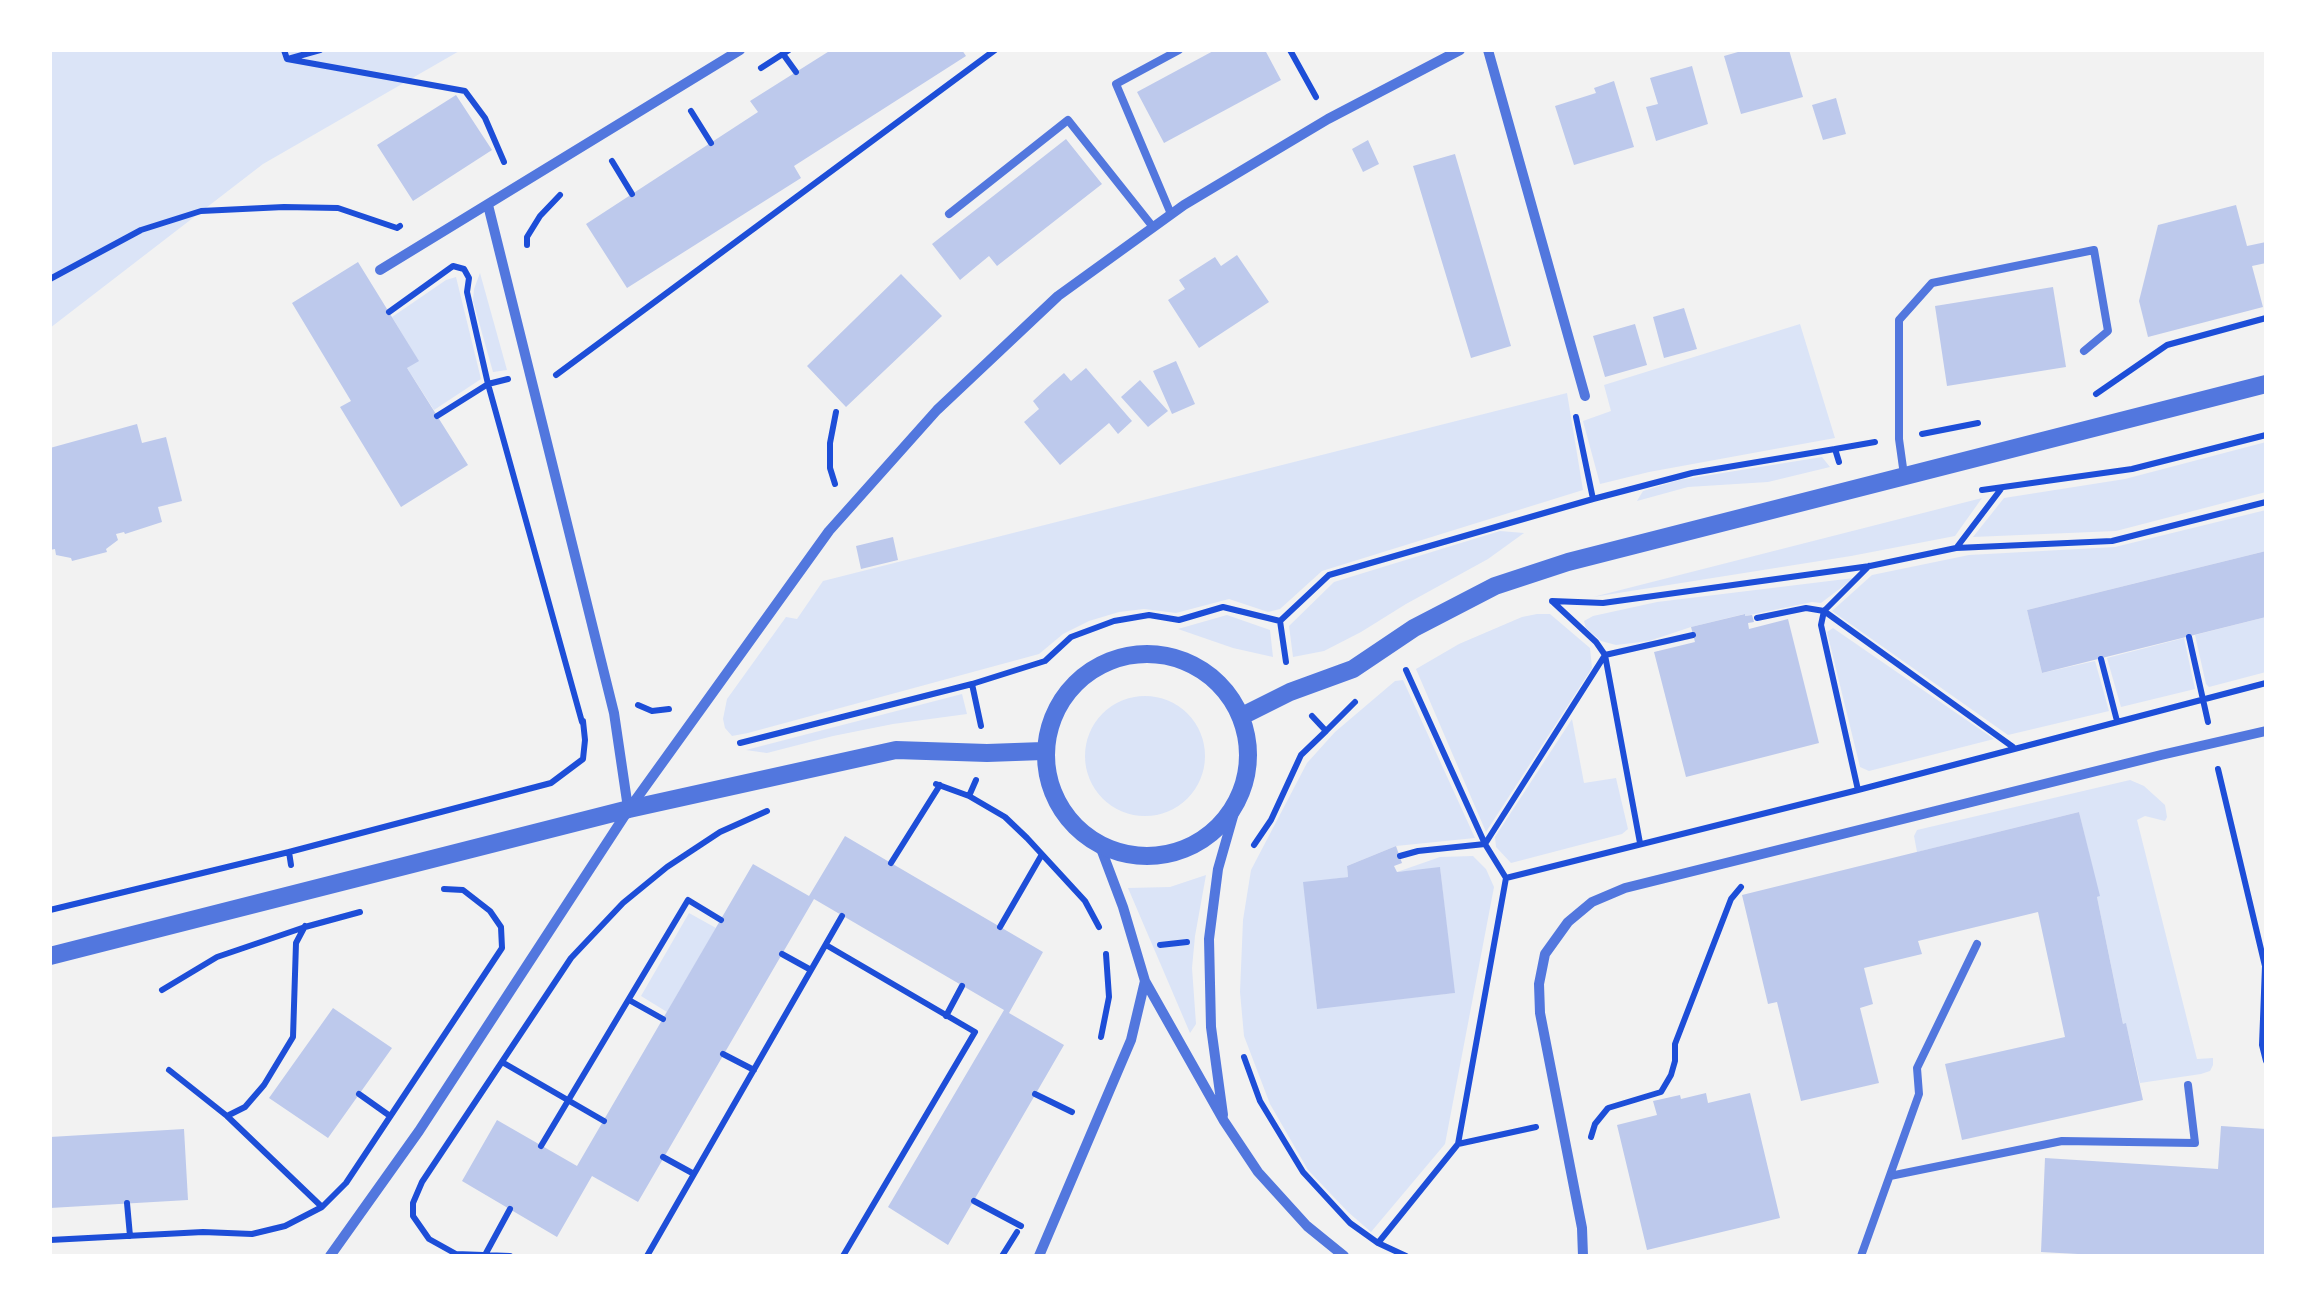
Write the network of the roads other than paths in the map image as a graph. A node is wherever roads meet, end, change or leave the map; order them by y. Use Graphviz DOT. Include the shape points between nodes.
graph roads {
  1 [pos="740,50"];
  2 [pos="1179,50"];
  3 [pos="1460,50"];
  4 [pos="1488,50"];
  5 [pos="488,205"];
  6 [pos="949,214"];
  7 [pos="1171,214"];
  8 [pos="1154,227"];
  9 [pos="380,270"];
  10 [pos="2084,352"];
  11 [pos="2266,384"];
  12 [pos="1585,396"];
  13 [pos="1904,475"];
  14 [pos="1242,716"];
  15 [pos="2266,731"];
  16 [pos="1043,751"];
  17 [pos="1236,806"];
  18 [pos="628,809"];
  19 [pos="1100,846"];
  20 [pos="1977,944"];
  21 [pos="50,956"];
  22 [pos="1144,981"];
  23 [pos="2188,1085"];
  24 [pos="1224,1121"];
  25 [pos="1890,1176"];
  26 [pos="330,1256"];
  27 [pos="1038,1256"];
  28 [pos="1344,1256"];
  29 [pos="1583,1256"];
  30 [pos="1862,1256"];
  1 -- 5 [label="street"];
  2 -- 7 [label="lane" via="1116,84"];
  3 -- 7 [label="street" via="1328,119"];
  4 -- 12 [label="street"];
  5 -- 9 [label="street"];
  5 -- 18 [label="street" via="614,712"];
  6 -- 8 [label="lane" via="1068,120"];
  7 -- 8 [label="street"];
  8 -- 18 [label="street" via="1058,296 938,410 852,504"];
  10 -- 13 [label="lane" via="2108,331 2094,250 1932,282 1899,320"];
  11 -- 13 [label="street"];
  13 -- 14 [label="street" via="1496,586 1353,669"];
  14 -- 16 [label="street" via="1198,666 1167,655 1133,654 1101,664 1074,684 1055,712"];
  14 -- 17 [label="street" via="1247,777"];
  15 -- 29 [label="street" via="1625,888 1592,902 1545,954 1539,984"];
  16 -- 18 [label="street" via="896,750"];
  16 -- 19 [label="street" via="1057,803"];
  17 -- 19 [label="street" via="1190,848 1160,857"];
  17 -- 24 [label="street" via="1218,869 1209,939 1211,1028"];
  18 -- 21 [label="street"];
  18 -- 26 [label="street"];
  19 -- 22 [label="street"];
  20 -- 25 [label="lane" via="1917,1068 1920,1094"];
  22 -- 24 [label="street"];
  22 -- 27 [label="street" via="1131,1040"];
  23 -- 25 [label="lane" via="2195,1143 2062,1141"];
  24 -- 28 [label="street" via="1258,1172 1306,1226"];
  25 -- 30 [label="lane"];
}
